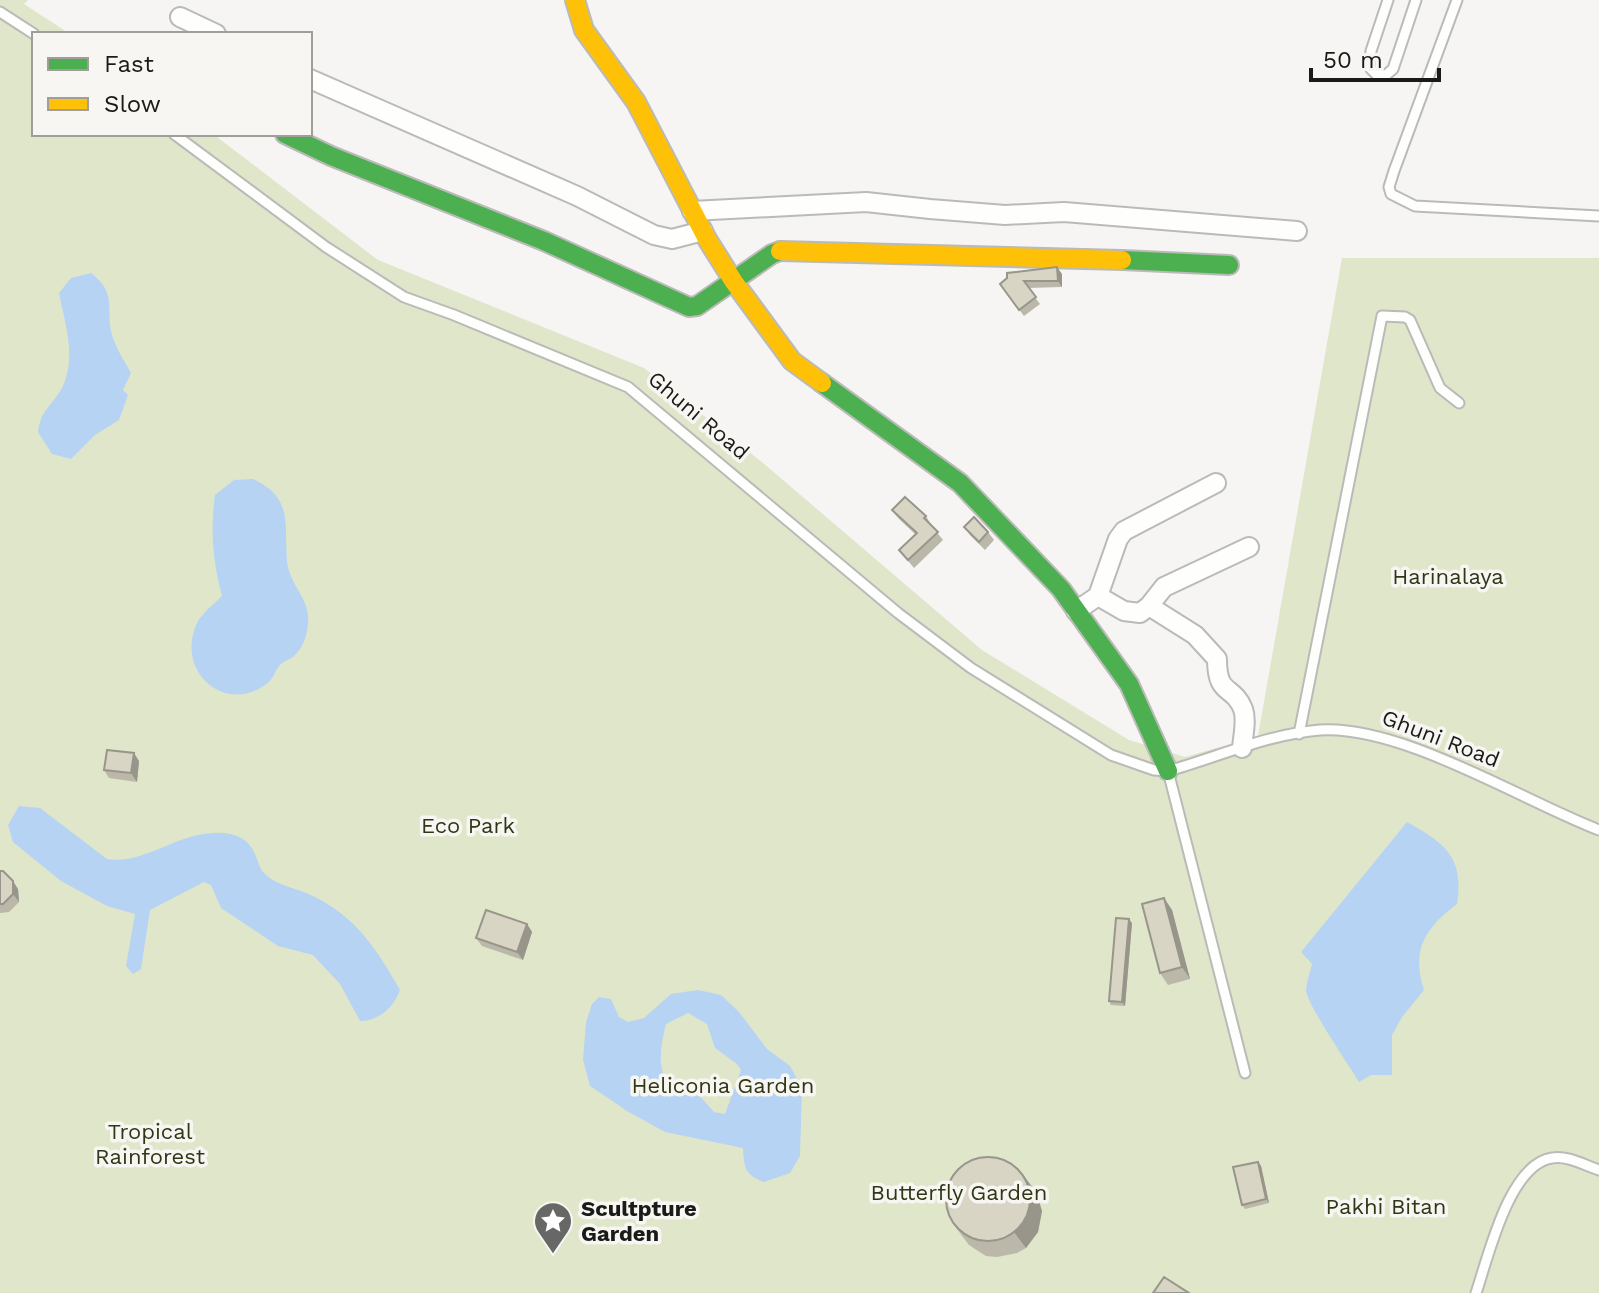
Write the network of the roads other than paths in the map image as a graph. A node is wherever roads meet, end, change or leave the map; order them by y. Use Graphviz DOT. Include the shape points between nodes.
graph roads {
  1 [pos="575,0"];
  2 [pos="1388,0"];
  3 [pos="1416,0"];
  4 [pos="1457,0"];
  5 [pos="1,16"];
  6 [pos="180,17"];
  7 [pos="212,32"];
  8 [pos="32,33"];
  9 [pos="312,80"];
  10 [pos="177,136"];
  11 [pos="289,136"];
  12 [pos="692,211"];
  13 [pos="1599,216"];
  14 [pos="1297,231"];
  15 [pos="705,235"];
  16 [pos="1229,265"];
  17 [pos="733,280"];
  18 [pos="1459,403"];
  19 [pos="1216,483"];
  20 [pos="1249,547"];
  21 [pos="1098,596"];
  22 [pos="1149,606"];
  23 [pos="1076,611"];
  24 [pos="1299,734"];
  25 [pos="1242,748"];
  26 [pos="1168,771"];
  27 [pos="1599,830"];
  28 [pos="1245,1073"];
  29 [pos="1599,1170"];
  30 [pos="1476,1293"];
  1 -- 12 [label="street" via="584,30 636,102"];
  2 -- 3 [label="lane" via="1371,51 1370,68 1377,75 1393,69"];
  4 -- 13 [label="lane" via="1389,187 1391,194 1415,206"];
  5 -- 8 [label="lane"];
  6 -- 7 [label="street"];
  9 -- 15 [label="street" via="566,190 654,235"];
  10 -- 26 [label="lane, Ghuni Road" via="326,247 404,297 628,387 971,668 1111,755"];
  11 -- 17 [label="street" via="683,305 697,306"];
  12 -- 14 [label="street" via="866,202"];
  12 -- 15 [label="street"];
  15 -- 17 [label="street"];
  16 -- 17 [label="street" via="780,251"];
  17 -- 23 [label="street" via="799,368 960,483"];
  18 -- 24 [label="lane" via="1440,388 1410,320 1379,318"];
  19 -- 21 [label="street" via="1124,531"];
  20 -- 22 [label="street" via="1164,587"];
  21 -- 22 [label="street" via="1130,613"];
  21 -- 23 [label="street"];
  22 -- 25 [label="street" via="1195,635 1217,659 1218,680 1242,707"];
  23 -- 26 [label="street" via="1129,684"];
  24 -- 25 [label="lane, Ghuni Road"];
  24 -- 27 [label="lane, Ghuni Road" via="1352,732 1389,741"];
  25 -- 26 [label="lane, Ghuni Road"];
  26 -- 28 [label="lane"];
  29 -- 30 [label="lane" via="1563,1157 1535,1165 1511,1194"];
}
